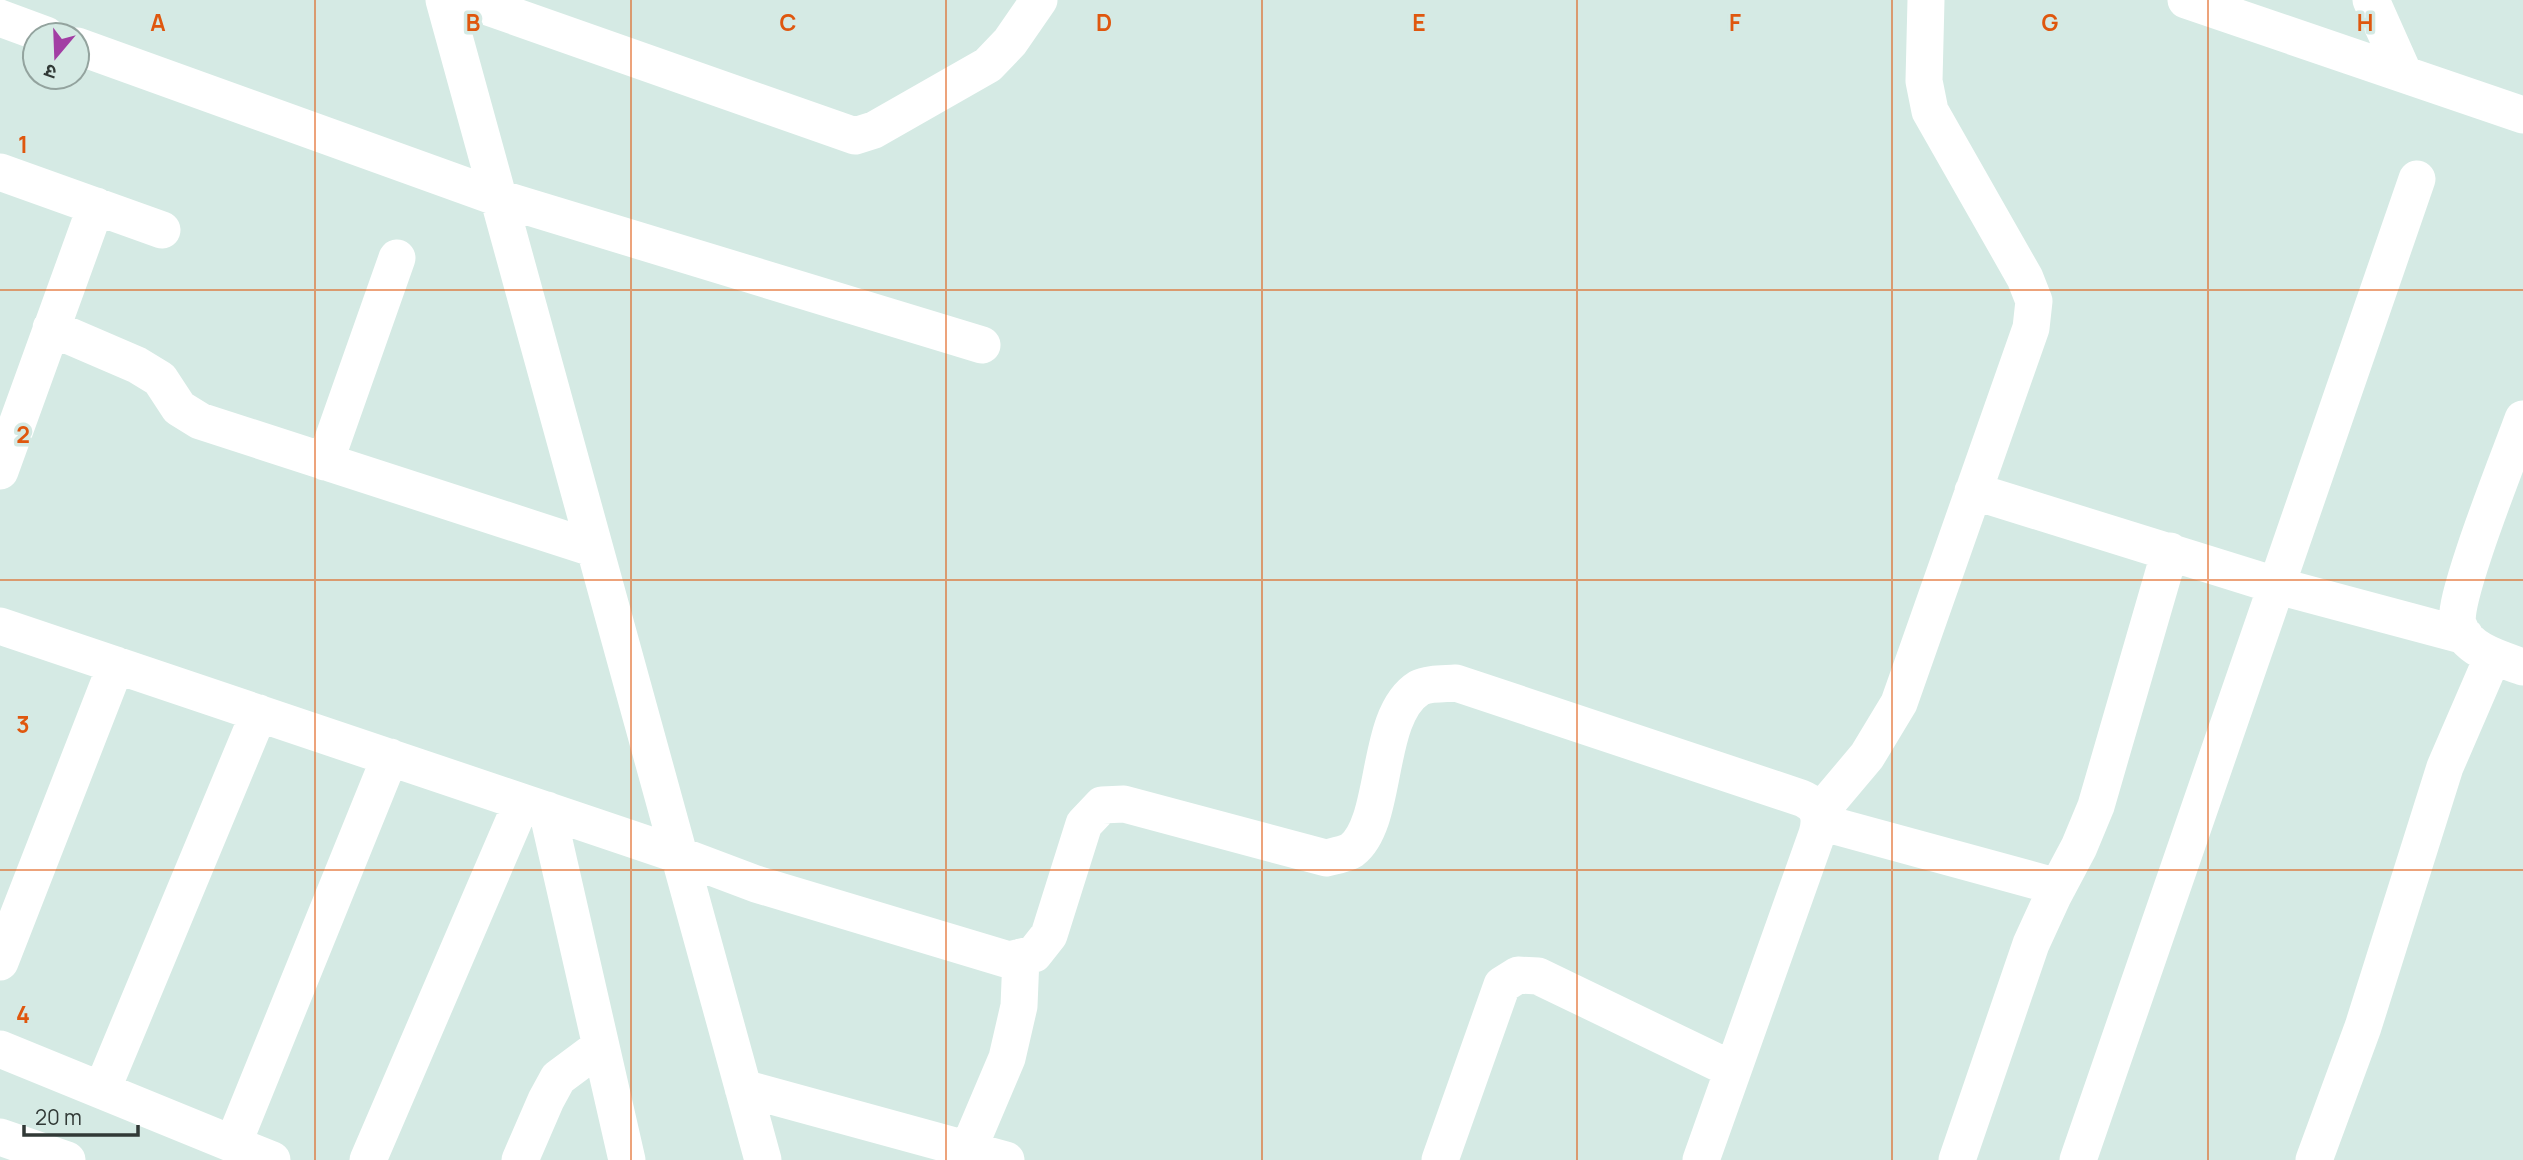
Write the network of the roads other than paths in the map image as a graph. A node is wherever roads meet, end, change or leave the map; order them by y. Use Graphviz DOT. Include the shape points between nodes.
graph roads {
  1 [pos="444,0"];
  2 [pos="467,0"];
  3 [pos="1039,0"];
  4 [pos="1926,0"];
  5 [pos="2186,0"];
  6 [pos="2371,0"];
  7 [pos="0,18"];
  8 [pos="21,26"];
  9 [pos="91,51"];
  10 [pos="2404,74"];
  11 [pos="2523,115"];
  12 [pos="0,172"];
  13 [pos="2417,179"];
  14 [pos="499,198"];
  15 [pos="96,206"];
  16 [pos="162,230"];
  17 [pos="397,258"];
  18 [pos="51,328"];
  19 [pos="982,345"];
  20 [pos="2523,419"];
  21 [pos="326,462"];
  22 [pos="0,471"];
  23 [pos="1973,491"];
  24 [pos="595,549"];
  25 [pos="2170,551"];
  26 [pos="2278,586"];
  27 [pos="0,626"];
  28 [pos="2494,653"];
  29 [pos="116,666"];
  30 [pos="259,713"];
  31 [pos="390,757"];
  32 [pos="534,806"];
  33 [pos="1820,818"];
  34 [pos="679,855"];
  35 [pos="2058,887"];
  36 [pos="1021,957"];
  37 [pos="0,962"];
  38 [pos="601,1046"];
  39 [pos="0,1049"];
  40 [pos="1733,1070"];
  41 [pos="743,1088"];
  42 [pos="102,1090"];
  43 [pos="0,1137"];
  44 [pos="233,1144"];
  45 [pos="968,1150"];
  46 [pos="68,1160"];
  47 [pos="272,1160"];
  48 [pos="368,1160"];
  49 [pos="520,1160"];
  50 [pos="627,1160"];
  51 [pos="763,1160"];
  52 [pos="1006,1160"];
  53 [pos="1440,1160"];
  54 [pos="1701,1160"];
  55 [pos="1957,1160"];
  56 [pos="2078,1160"];
  57 [pos="2314,1160"];
  1 -- 14 [label="street"];
  2 -- 3 [label="street" via="855,136 874,131 988,65"];
  4 -- 23 [label="street" via="1924,81 1930,111 2034,301 2031,328"];
  5 -- 10 [label="street"];
  6 -- 10 [label="street"];
  7 -- 8 [label="street"];
  9 -- 14 [label="street"];
  10 -- 11 [label="street"];
  12 -- 15 [label="street"];
  13 -- 26 [label="street"];
  14 -- 19 [label="street"];
  14 -- 24 [label="street"];
  15 -- 16 [label="street"];
  15 -- 18 [label="street"];
  17 -- 21 [label="street"];
  18 -- 21 [label="street" via="160,379 179,408 200,421"];
  18 -- 22 [label="street"];
  20 -- 28 [label="street" via="2460,592 2457,623"];
  21 -- 24 [label="street"];
  23 -- 25 [label="street"];
  23 -- 33 [label="street" via="1899,703 1867,756"];
  24 -- 34 [label="street"];
  25 -- 26 [label="street"];
  25 -- 35 [label="street" via="2096,806"];
  26 -- 28 [label="street"];
  26 -- 56 [label="street"];
  27 -- 29 [label="street"];
  28 -- 57 [label="street" via="2445,767 2363,1027"];
  29 -- 30 [label="street"];
  29 -- 37 [label="street"];
  30 -- 31 [label="street"];
  30 -- 42 [label="street"];
  31 -- 32 [label="street"];
  31 -- 44 [label="street"];
  32 -- 34 [label="street"];
  32 -- 38 [label="street"];
  32 -- 48 [label="street"];
  33 -- 35 [label="street"];
  33 -- 36 [label="street" via="1812,803 1801,798 1456,683 1421,687 1402,703 1368,828 1352,850 1326,858 1124,804 1102,805 1084,824 1049,935 1034,954"];
  33 -- 40 [label="street"];
  34 -- 36 [label="street" via="756,884 1009,960"];
  34 -- 41 [label="street"];
  35 -- 55 [label="street" via="2031,944"];
  36 -- 45 [label="street" via="1018,1006 1007,1058"];
  38 -- 49 [label="street" via="558,1078"];
  38 -- 50 [label="street"];
  39 -- 42 [label="street"];
  40 -- 53 [label="street" via="1538,976 1518,975 1502,985"];
  40 -- 54 [label="street"];
  41 -- 45 [label="street"];
  41 -- 51 [label="street"];
  42 -- 44 [label="street"];
  43 -- 46 [label="street"];
  44 -- 47 [label="street"];
  45 -- 52 [label="street"];
}
